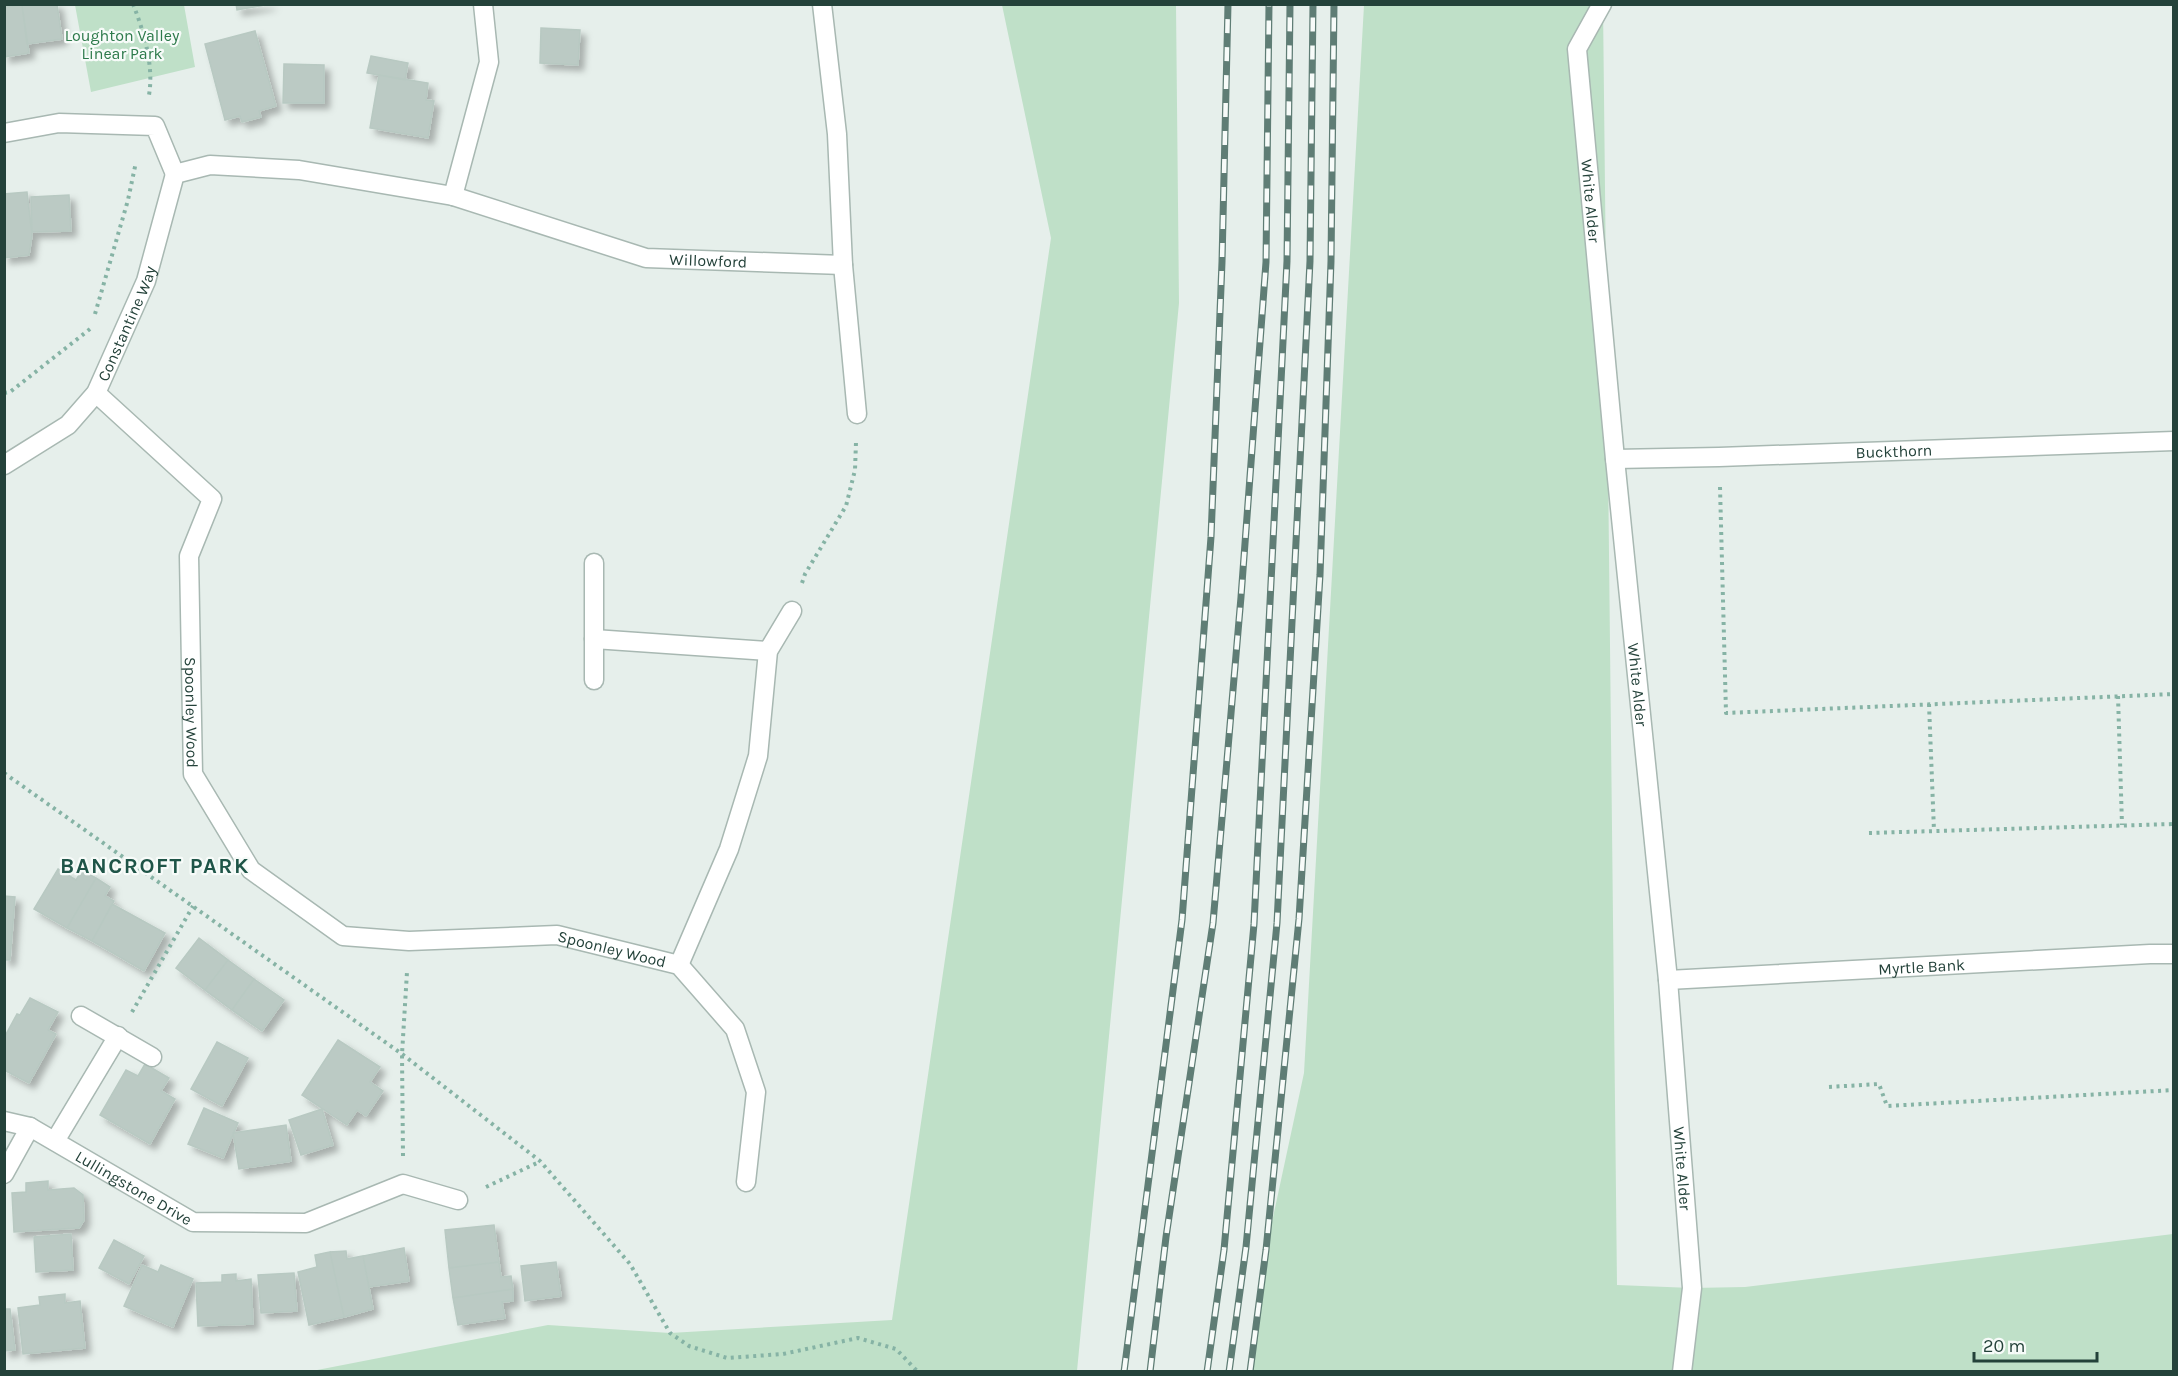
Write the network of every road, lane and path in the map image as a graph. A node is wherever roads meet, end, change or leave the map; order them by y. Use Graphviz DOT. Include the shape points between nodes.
graph roads {
  1 [pos="134,4"];
  2 [pos="483,4"];
  3 [pos="822,4"];
  4 [pos="1602,4"];
  5 [pos="144,126"];
  6 [pos="4,133"];
  7 [pos="175,174"];
  8 [pos="453,196"];
  9 [pos="843,265"];
  10 [pos="94,317"];
  11 [pos="91,328"];
  12 [pos="4,393"];
  13 [pos="96,393"];
  14 [pos="857,414"];
  15 [pos="2174,441"];
  16 [pos="1719,457"];
  17 [pos="1615,459"];
  18 [pos="4,465"];
  19 [pos="594,563"];
  20 [pos="792,611"];
  21 [pos="594,639"];
  22 [pos="768,651"];
  23 [pos="594,680"];
  24 [pos="2174,694"];
  25 [pos="2118,696"];
  26 [pos="1929,704"];
  27 [pos="4,773"];
  28 [pos="2174,824"];
  29 [pos="2121,825"];
  30 [pos="1934,831"];
  31 [pos="1869,834"];
  32 [pos="193,906"];
  33 [pos="410,941"];
  34 [pos="2174,954"];
  35 [pos="680,965"];
  36 [pos="1668,980"];
  37 [pos="81,1016"];
  38 [pos="118,1036"];
  39 [pos="402,1054"];
  40 [pos="152,1057"];
  41 [pos="1829,1087"];
  42 [pos="2174,1090"];
  43 [pos="4,1121"];
  44 [pos="30,1127"];
  45 [pos="55,1141"];
  46 [pos="540,1161"];
  47 [pos="4,1174"];
  48 [pos="746,1182"];
  49 [pos="403,1184"];
  50 [pos="458,1200"];
  51 [pos="918,1371"];
  52 [pos="1682,1371"];
  1 -- 5 [label="path" via="152,77"];
  2 -- 8 [label="street" via="489,62"];
  3 -- 9 [label="street" via="837,134"];
  4 -- 17 [label="street, White Alder" via="1577,50"];
  5 -- 6 [label="street" via="59,123"];
  5 -- 7 [label="street" via="155,126"];
  5 -- 10 [label="path" via="128,200"];
  7 -- 8 [label="street, Willowford" via="210,165 299,170"];
  7 -- 13 [label="street, Constantine Way" via="146,281"];
  8 -- 9 [label="street, Willowford" via="646,258"];
  9 -- 14 [label="street"];
  11 -- 12 [label="path"];
  13 -- 18 [label="street, Constantine Way" via="68,425"];
  13 -- 33 [label="street, Spoonley Wood" via="212,500 189,556 193,774 251,870 343,936"];
  14 -- 20 [label="path" via="855,470 846,506 805,574"];
  15 -- 16 [label="street, Buckthorn"];
  16 -- 17 [label="street, Buckthorn"];
  16 -- 26 [label="path" via="1726,713"];
  17 -- 36 [label="street, White Alder"];
  19 -- 21 [label="street"];
  20 -- 22 [label="street, Spoonley Wood"];
  21 -- 22 [label="street"];
  21 -- 23 [label="street"];
  22 -- 35 [label="street, Spoonley Wood" via="758,756 729,849"];
  24 -- 25 [label="path"];
  25 -- 26 [label="path"];
  25 -- 29 [label="path"];
  26 -- 30 [label="path"];
  27 -- 32 [label="path"];
  28 -- 29 [label="path"];
  29 -- 30 [label="path"];
  30 -- 31 [label="path"];
  32 -- 38 [label="path"];
  32 -- 39 [label="path"];
  33 -- 35 [label="street, Spoonley Wood" via="557,935"];
  33 -- 39 [label="path"];
  34 -- 36 [label="street, Myrtle Bank"];
  35 -- 48 [label="street, Spoonley Wood" via="735,1029 756,1092"];
  36 -- 52 [label="street, White Alder" via="1692,1288"];
  37 -- 38 [label="street"];
  38 -- 40 [label="street"];
  38 -- 45 [label="street, Lullingstone Drive"];
  39 -- 46 [label="path"];
  39 -- 49 [label="path"];
  41 -- 42 [label="path" via="1879,1084 1887,1106"];
  43 -- 44 [label="street, Lullingstone Drive"];
  44 -- 45 [label="street, Lullingstone Drive"];
  44 -- 47 [label="street"];
  45 -- 49 [label="street, Lullingstone Drive" via="193,1222 306,1223"];
  46 -- 50 [label="path"];
  46 -- 51 [label="path" via="630,1264 670,1333 689,1346 727,1358 783,1354 858,1338 896,1349"];
  49 -- 50 [label="street"];
}
